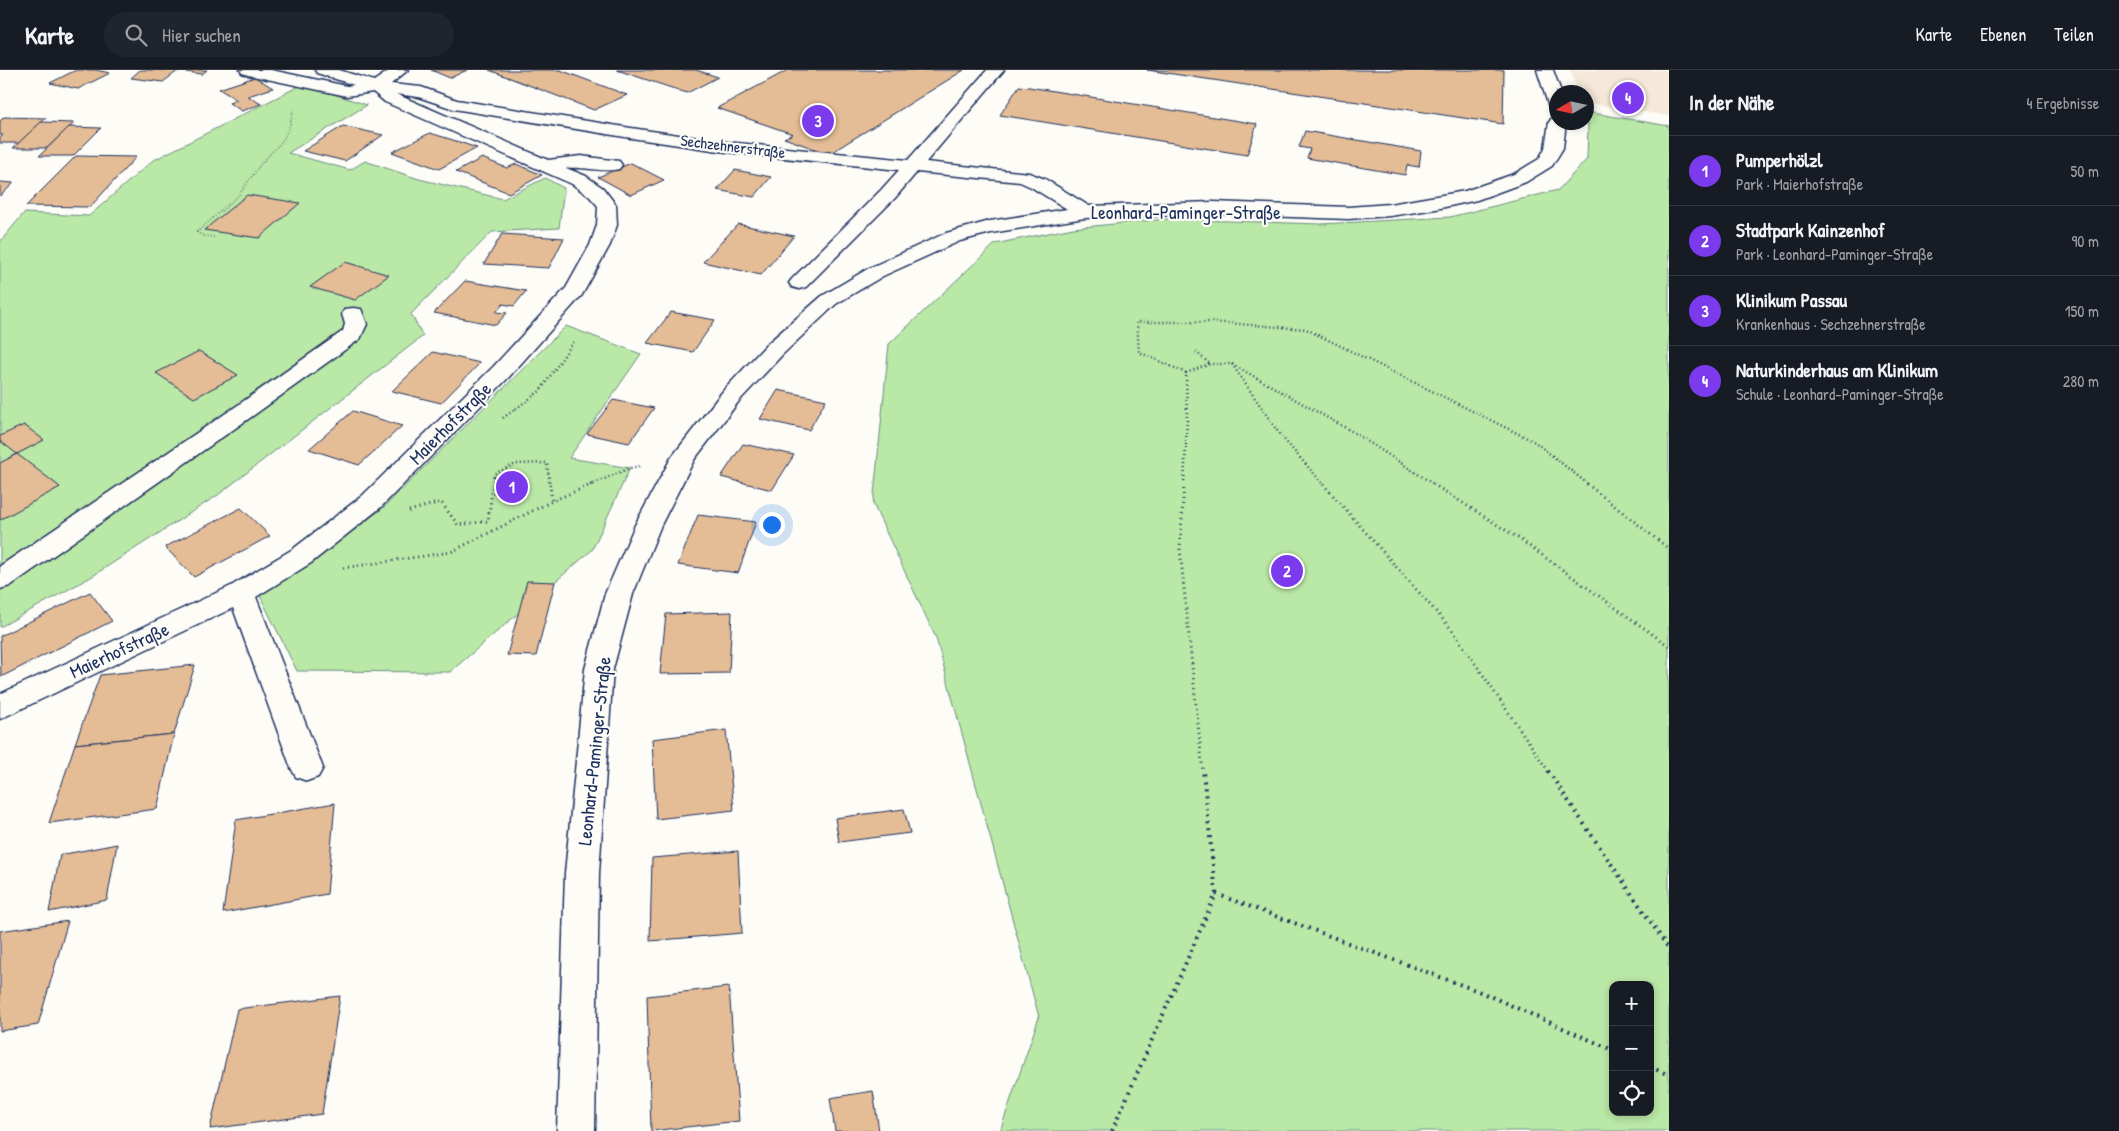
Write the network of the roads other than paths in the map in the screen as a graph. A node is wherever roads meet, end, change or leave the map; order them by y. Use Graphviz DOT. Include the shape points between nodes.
graph roads {
  1 [pos="248,70"];
  2 [pos="323,70"];
  3 [pos="400,70"];
  4 [pos="996,70"];
  5 [pos="1544,70"];
  6 [pos="1549,85"];
  7 [pos="376,86"];
  8 [pos="1557,130"];
  9 [pos="613,165"];
  10 [pos="548,166"];
  11 [pos="914,166"];
  12 [pos="1085,212"];
  13 [pos="799,284"];
  14 [pos="353,314"];
  15 [pos="2,575"];
  16 [pos="241,593"];
  17 [pos="0,707"];
  18 [pos="307,768"];
  19 [pos="576,1131"];
  1 -- 7 [label="street, Sechzehnerstraße" via="347,91"];
  2 -- 7 [label="street, Sechzehnerstraße"];
  3 -- 7 [label="street"];
  4 -- 11 [label="street"];
  5 -- 6 [label="street"];
  7 -- 10 [label="street, Maierhofstraße" via="391,98"];
  7 -- 11 [label="street, Sechzehnerstraße" via="421,92 454,104 726,147"];
  8 -- 12 [label="street, Leonhard-Paminger-Straße" via="1554,148 1546,162 1520,178 1470,196 1436,203 1348,212 1213,208"];
  9 -- 10 [label="street" via="593,161"];
  10 -- 16 [label="street, Maierhofstraße" via="579,180 607,205 607,225 600,245 575,291 501,372 371,502 302,556"];
  11 -- 12 [label="street, Sechzehnerstraße" via="1023,177"];
  11 -- 13 [label="street"];
  12 -- 19 [label="street, Leonhard-Paminger-Straße" via="1042,217 953,237 868,277 830,300 775,349 731,396 683,458 648,524 619,594 599,669 582,873"];
  14 -- 15 [label="street" via="356,324 352,334"];
  16 -- 17 [label="street, Maierhofstraße"];
  16 -- 18 [label="street"];
}
